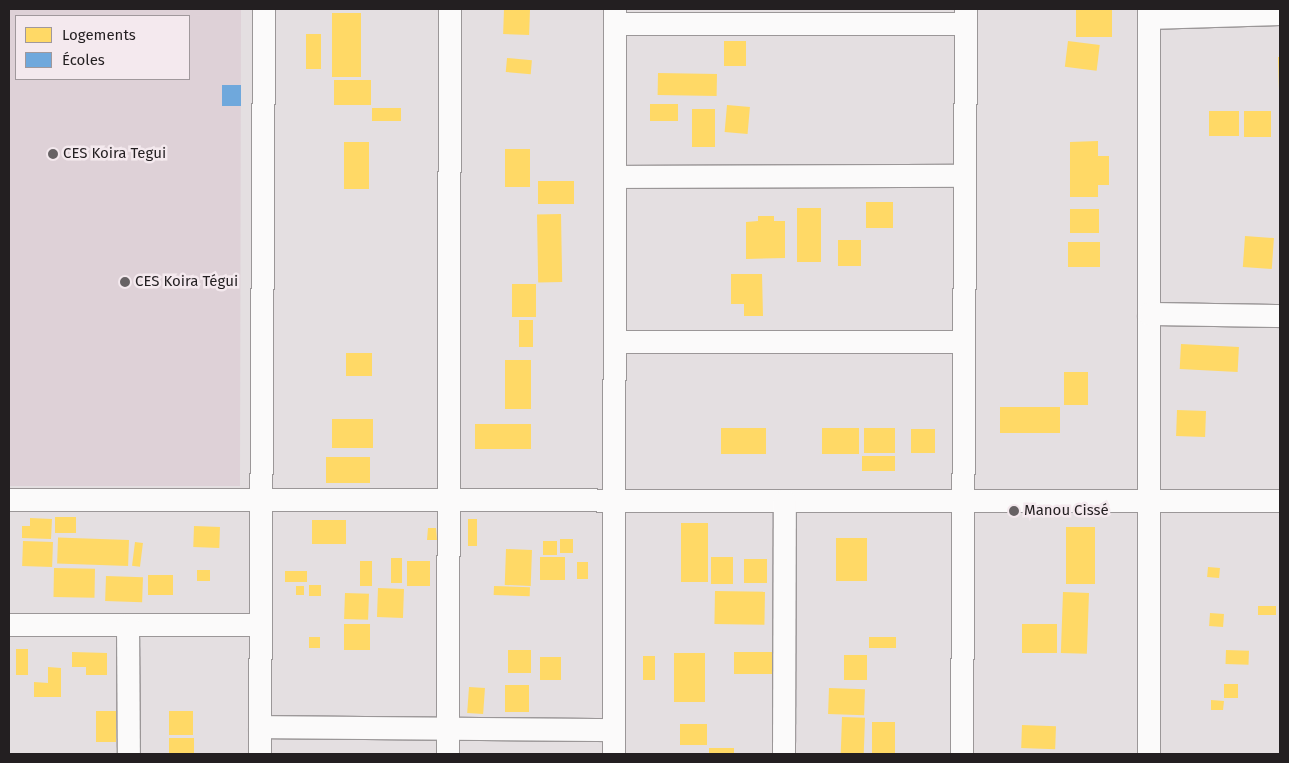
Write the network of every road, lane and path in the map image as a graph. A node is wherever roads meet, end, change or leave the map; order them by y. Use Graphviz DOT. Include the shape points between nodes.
graph roads {
  1 [pos="264,9"];
  2 [pos="450,9"];
  3 [pos="1148,13"];
  4 [pos="1280,14"];
  5 [pos="615,16"];
  6 [pos="966,16"];
  7 [pos="965,176"];
  8 [pos="615,177"];
  9 [pos="1149,314"];
  10 [pos="1280,316"];
  11 [pos="615,342"];
  12 [pos="964,342"];
  13 [pos="9,500"];
  14 [pos="261,500"];
  15 [pos="448,500"];
  16 [pos="614,501"];
  17 [pos="785,501"];
  18 [pos="964,501"];
  19 [pos="1149,501"];
  20 [pos="1280,501"];
  21 [pos="9,625"];
  22 [pos="128,625"];
  23 [pos="261,625"];
  24 [pos="260,727"];
  25 [pos="448,728"];
  26 [pos="614,730"];
  27 [pos="129,754"];
  28 [pos="260,754"];
  29 [pos="448,754"];
  30 [pos="614,754"];
  31 [pos="784,754"];
  32 [pos="962,754"];
  33 [pos="1149,754"];
  1 -- 14 [label="street"];
  2 -- 15 [label="street"];
  3 -- 4 [label="street"];
  3 -- 9 [label="street"];
  5 -- 6 [label="street"];
  5 -- 8 [label="street"];
  6 -- 7 [label="street"];
  7 -- 8 [label="street"];
  7 -- 12 [label="street"];
  8 -- 11 [label="street"];
  9 -- 10 [label="street"];
  9 -- 19 [label="street"];
  11 -- 12 [label="street"];
  11 -- 16 [label="street"];
  12 -- 18 [label="street"];
  13 -- 14 [label="street"];
  14 -- 15 [label="street"];
  14 -- 23 [label="street"];
  15 -- 16 [label="street"];
  15 -- 25 [label="street"];
  16 -- 17 [label="street"];
  16 -- 26 [label="street"];
  17 -- 18 [label="street"];
  17 -- 31 [label="street"];
  18 -- 19 [label="street"];
  18 -- 32 [label="street"];
  19 -- 20 [label="street"];
  19 -- 33 [label="street"];
  21 -- 22 [label="street"];
  22 -- 23 [label="street"];
  22 -- 27 [label="street"];
  23 -- 24 [label="street"];
  24 -- 25 [label="street"];
  24 -- 28 [label="street"];
  25 -- 26 [label="street"];
  25 -- 29 [label="street"];
  26 -- 30 [label="street"];
}
